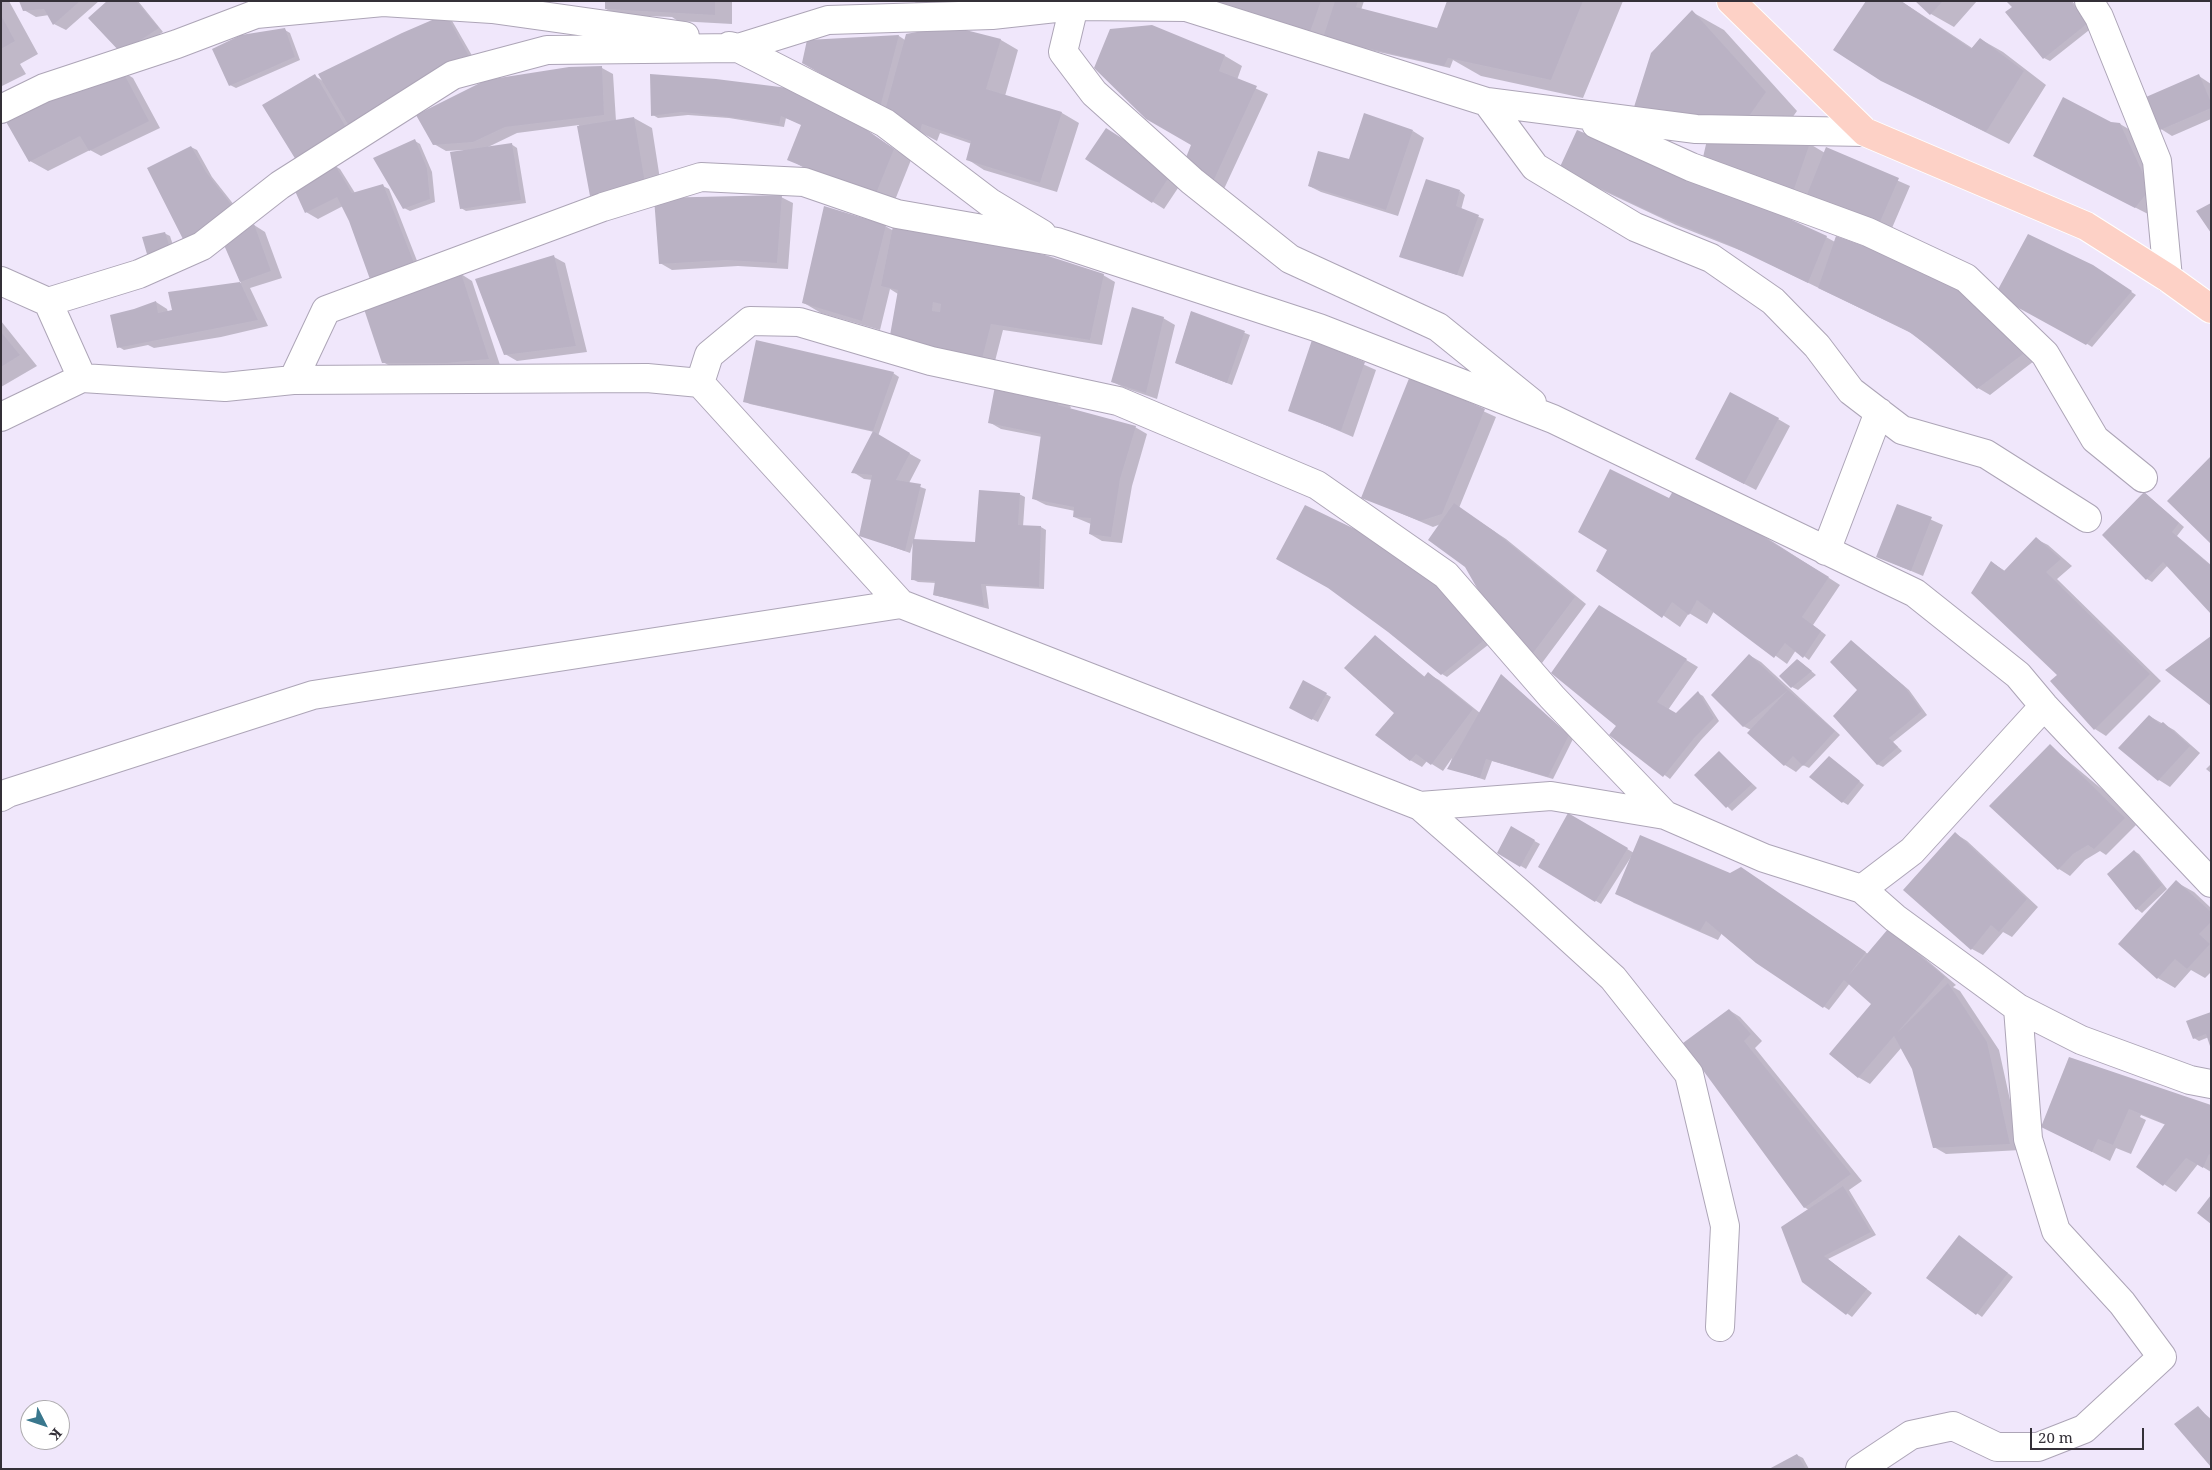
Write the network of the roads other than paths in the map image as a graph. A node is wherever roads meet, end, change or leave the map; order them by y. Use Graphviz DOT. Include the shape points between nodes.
graph roads {
  1 [pos="1731,1"];
  2 [pos="2089,1"];
  3 [pos="1071,4"];
  4 [pos="1184,4"];
  5 [pos="738,48"];
  6 [pos="1487,102"];
  7 [pos="1,109"];
  8 [pos="1572,112"];
  9 [pos="1865,132"];
  10 [pos="1057,242"];
  11 [pos="2168,278"];
  12 [pos="1,281"];
  13 [pos="48,302"];
  14 [pos="2211,310"];
  15 [pos="82,378"];
  16 [pos="293,380"];
  17 [pos="700,383"];
  18 [pos="1879,412"];
  19 [pos="1,417"];
  20 [pos="1553,419"];
  21 [pos="2143,478"];
  22 [pos="2087,518"];
  23 [pos="1826,551"];
  24 [pos="901,604"];
  25 [pos="2044,706"];
  26 [pos="1,797"];
  27 [pos="1420,806"];
  28 [pos="1665,816"];
  29 [pos="2211,883"];
  30 [pos="1862,889"];
  31 [pos="2018,1008"];
  32 [pos="2211,1084"];
  33 [pos="1720,1326"];
  34 [pos="1860,1469"];
  1 -- 9 [label="main road"];
  2 -- 11 [label="street" via="2099,18 2157,161"];
  3 -- 4 [label="street"];
  3 -- 5 [label="street" via="992,15 828,20"];
  3 -- 20 [label="street" via="1063,52 1094,92 1192,181 1290,259 1438,327"];
  4 -- 6 [label="street"];
  5 -- 7 [label="street" via="666,32 511,11 383,2 256,14 44,88"];
  5 -- 10 [label="street" via="885,123 989,202"];
  5 -- 13 [label="street" via="547,50 453,75 280,184 202,246 139,274"];
  6 -- 8 [label="street"];
  6 -- 18 [label="street" via="1535,167 1635,227 1711,258 1773,301 1817,346 1851,391"];
  8 -- 9 [label="street" via="1696,129"];
  8 -- 21 [label="street" via="1691,167 1868,232 1966,278 2044,354 2094,439"];
  9 -- 11 [label="main road" via="2086,226"];
  10 -- 16 [label="street" via="897,214 804,182 701,177 603,207 326,310"];
  10 -- 20 [label="street" via="1319,328"];
  11 -- 14 [label="main road"];
  12 -- 13 [label="street"];
  13 -- 15 [label="street"];
  15 -- 16 [label="street" via="225,386"];
  15 -- 19 [label="street"];
  16 -- 17 [label="street" via="647,378"];
  17 -- 24 [label="street"];
  17 -- 28 [label="street" via="708,355 750,321 799,322 931,361 1118,401 1317,485 1446,575 1552,697"];
  18 -- 22 [label="street" via="1902,430 1986,454"];
  18 -- 23 [label="street"];
  20 -- 23 [label="street"];
  23 -- 25 [label="street" via="1915,593 2018,675"];
  24 -- 26 [label="street" via="313,694 8,792"];
  24 -- 27 [label="street"];
  25 -- 29 [label="street"];
  25 -- 30 [label="street" via="1912,851"];
  27 -- 28 [label="street" via="1551,796"];
  27 -- 33 [label="street" via="1613,978 1689,1074 1725,1226"];
  28 -- 30 [label="street" via="1764,858"];
  30 -- 31 [label="street" via="1895,918"];
  31 -- 32 [label="street" via="2080,1040 2190,1080"];
  31 -- 34 [label="street" via="2028,1139 2056,1231 2122,1303 2162,1357 2084,1429 2038,1447 1997,1447 1953,1426 1911,1435"];
}
